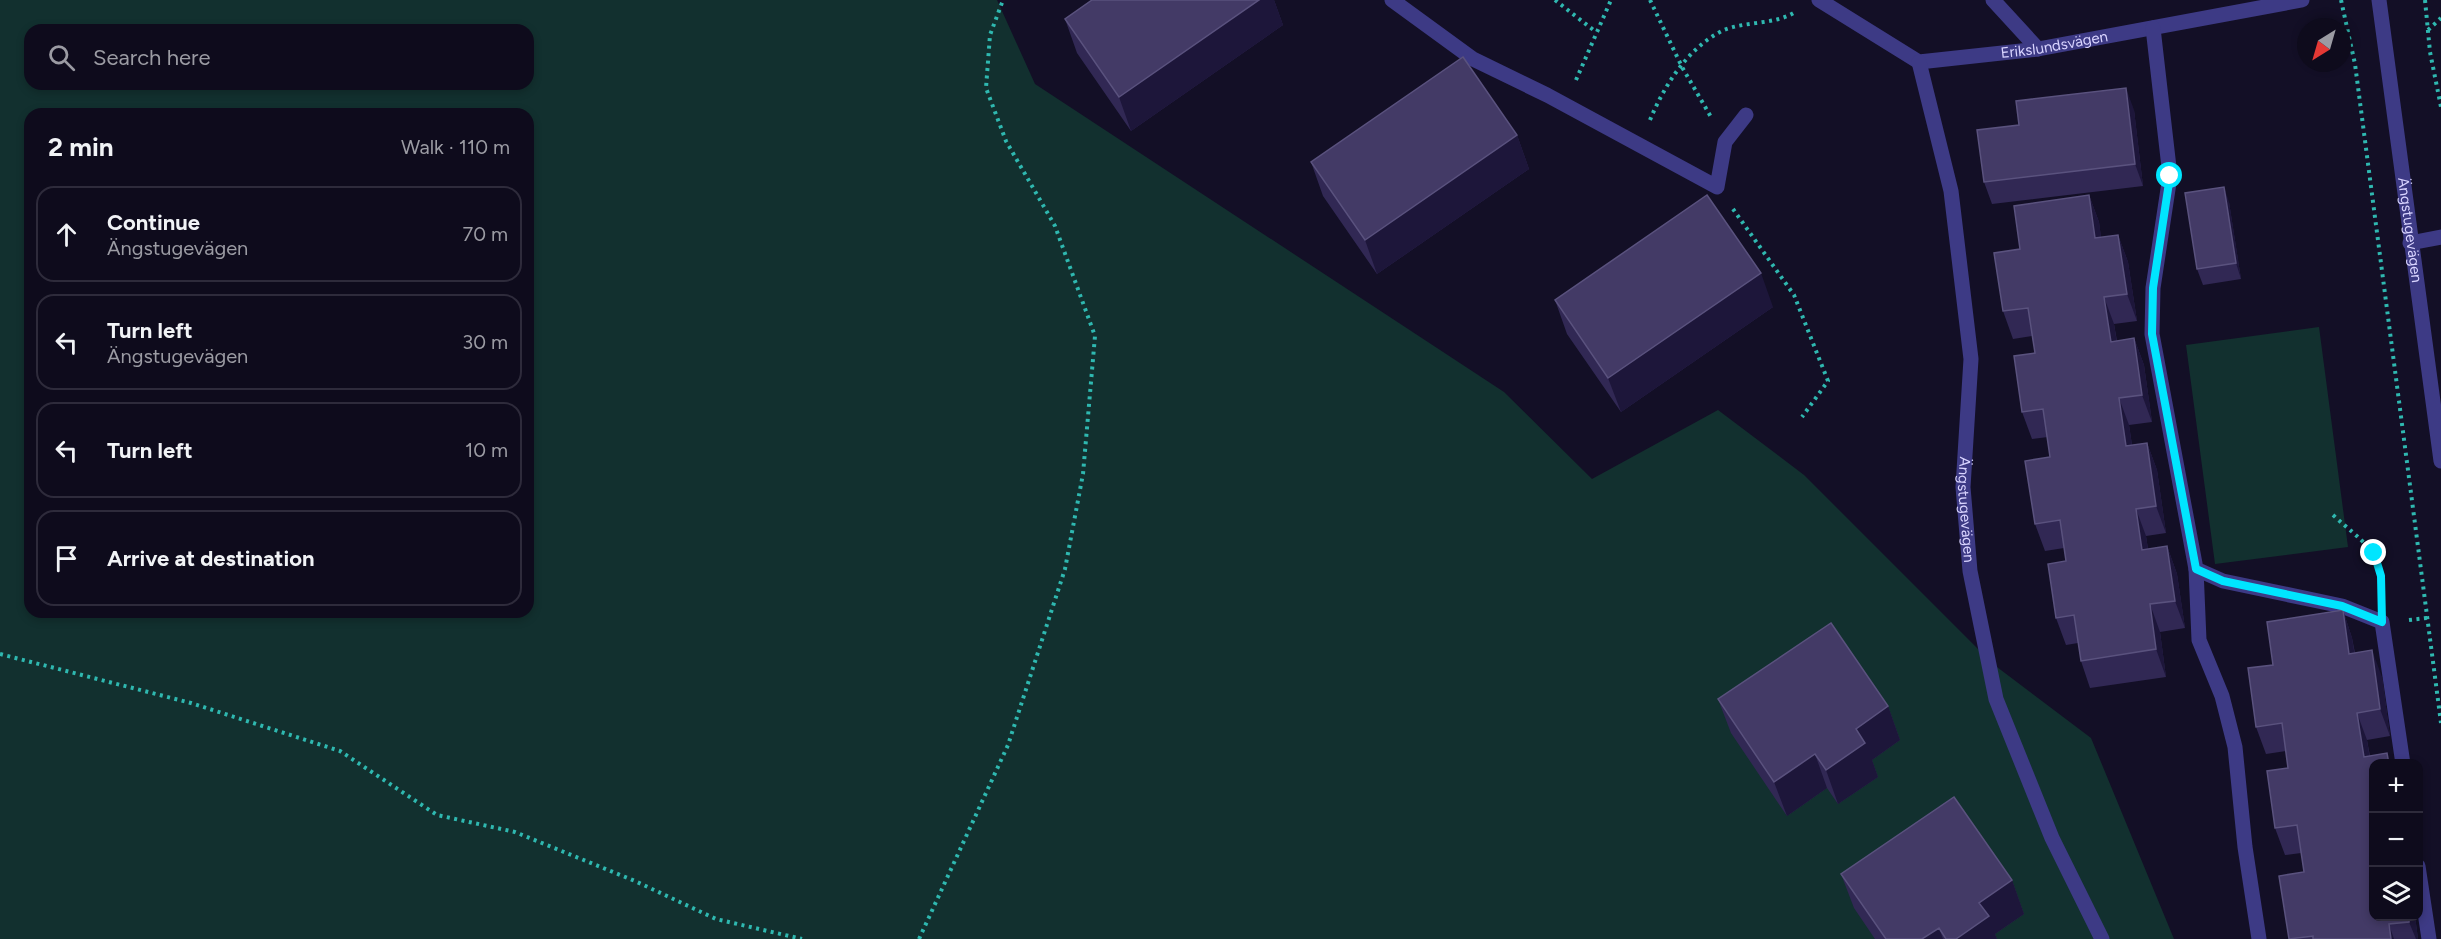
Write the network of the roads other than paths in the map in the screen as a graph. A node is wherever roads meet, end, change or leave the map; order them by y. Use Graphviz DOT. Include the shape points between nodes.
graph roads {
  1 [pos="1392,0"];
  2 [pos="1819,0"];
  3 [pos="1993,0"];
  4 [pos="2302,0"];
  5 [pos="2379,0"];
  6 [pos="2247,4"];
  7 [pos="2153,28"];
  8 [pos="2038,49"];
  9 [pos="1919,62"];
  10 [pos="1746,115"];
  11 [pos="2441,237"];
  12 [pos="2410,243"];
  13 [pos="2441,461"];
  14 [pos="2196,569"];
  15 [pos="2402,759"];
  16 [pos="2418,867"];
  17 [pos="2102,939"];
  18 [pos="2259,939"];
  19 [pos="2429,939"];
  1 -- 10 [label="street" via="1473,59 1717,187 1725,142"];
  2 -- 9 [label="street"];
  3 -- 8 [label="street"];
  4 -- 6 [label="street, Erikslundsvägen"];
  5 -- 12 [label="street, Ängstugevägen"];
  6 -- 7 [label="street, Erikslundsvägen"];
  7 -- 8 [label="street, Erikslundsvägen"];
  7 -- 14 [label="street" via="2170,176 2153,288 2152,334"];
  8 -- 9 [label="street, Erikslundsvägen"];
  9 -- 17 [label="street, Ängstugevägen" via="1951,191 1969,336 1963,486 1970,571 1996,699 2052,838"];
  11 -- 12 [label="street"];
  12 -- 13 [label="street, Ängstugevägen"];
  14 -- 15 [label="street" via="2223,581 2342,606 2382,622"];
  14 -- 18 [label="street" via="2199,640 2223,696 2235,747"];
  16 -- 19 [label="street"];
}
